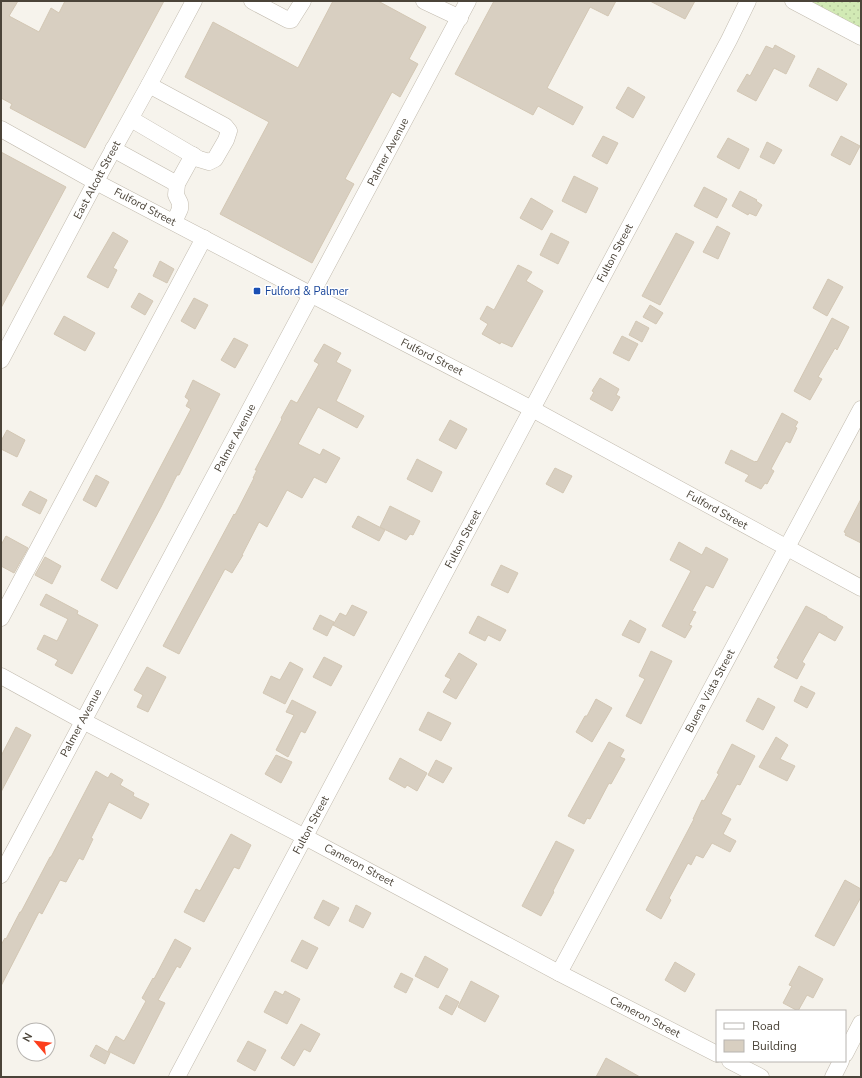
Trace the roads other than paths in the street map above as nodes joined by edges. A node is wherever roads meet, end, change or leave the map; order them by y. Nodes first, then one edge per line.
1 (194, 1) edge
2 (252, 1) edge
3 (303, 1) edge
4 (424, 1) edge
5 (468, 1) edge
6 (748, 1) edge
7 (793, 1) edge
8 (460, 18) junction
9 (861, 37) edge
10 (149, 85) junction
11 (131, 118) junction
12 (1, 129) edge
13 (114, 149) junction
14 (193, 155) junction
15 (96, 182) junction
16 (177, 184) junction
17 (174, 222) junction
18 (204, 238) junction
19 (312, 295) junction
20 (1, 360) edge
21 (532, 408) junction
22 (861, 409) edge
23 (786, 548) junction
24 (861, 588) edge
25 (1, 618) edge
26 (1, 676) edge
27 (83, 721) junction
28 (305, 837) junction
29 (1, 875) edge
30 (559, 973) junction
31 (861, 1023) edge
32 (846, 1052) edge
33 (716, 1053) edge
34 (732, 1062) edge
35 (840, 1062) edge
36 (177, 1077) edge
37 (761, 1077) edge
38 (833, 1077) edge

1 - 10 street, East Alcott Street
2 - 3 street
4 - 8 street
5 - 8 street, Palmer Avenue
6 - 21 street, Fulton Street
7 - 9 street
8 - 19 street, Palmer Avenue
10 - 11 street, East Alcott Street
10 - 14 street
11 - 13 street, East Alcott Street
11 - 14 street
12 - 15 street, Fulford Street
13 - 15 street, East Alcott Street
13 - 16 street
14 - 16 street
15 - 17 street, Fulford Street
15 - 20 street, East Alcott Street
16 - 17 street
17 - 18 street, Fulford Street
18 - 19 street, Fulford Street
18 - 25 street
19 - 21 street, Fulford Street
19 - 27 street, Palmer Avenue
21 - 23 street, Fulford Street
21 - 28 street, Fulton Street
22 - 23 street, Buena Vista Street
23 - 24 street, Fulford Street
23 - 30 street, Buena Vista Street
26 - 27 street, Cameron Street
27 - 28 street, Cameron Street
27 - 29 street, Palmer Avenue
28 - 30 street, Cameron Street
28 - 36 street, Fulton Street
30 - 33 street, Cameron Street
31 - 32 street
34 - 37 street
35 - 38 street

